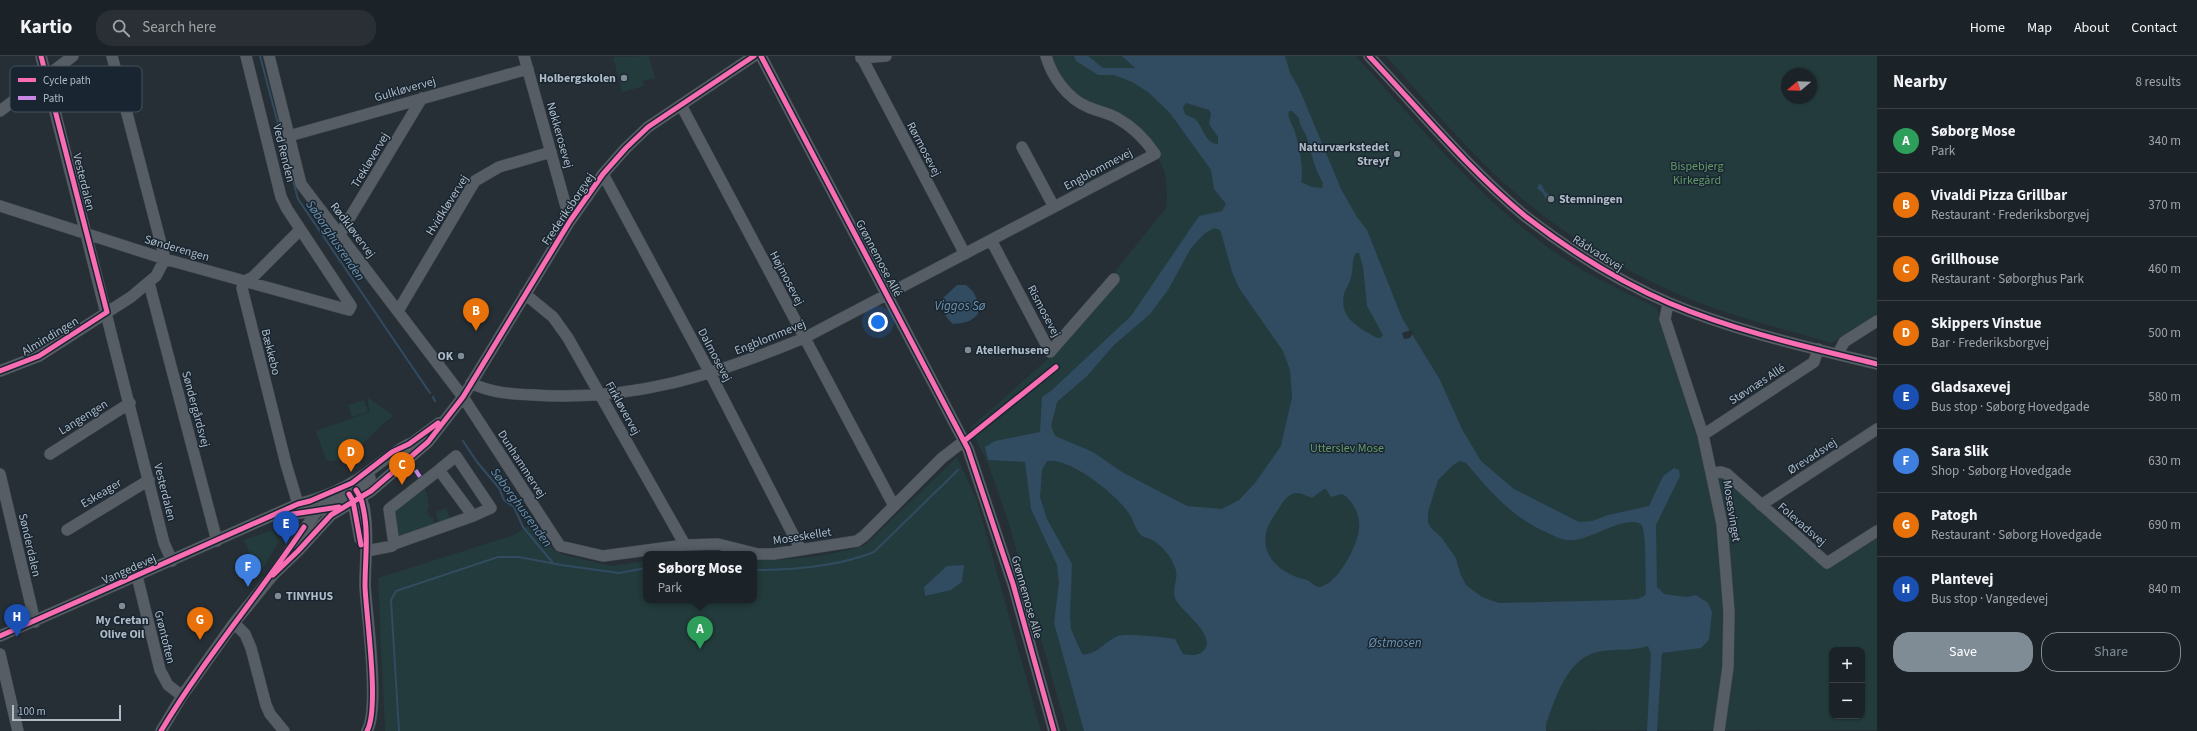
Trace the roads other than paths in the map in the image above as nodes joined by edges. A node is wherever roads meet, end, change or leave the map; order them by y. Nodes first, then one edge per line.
1 (41, 56) edge
2 (73, 56) edge
3 (112, 56) edge
4 (246, 56) edge
5 (269, 56) edge
6 (524, 56) edge
7 (754, 56) edge
8 (761, 56) edge
9 (886, 56) edge
10 (1046, 56) edge
11 (1369, 56) edge
12 (861, 57) edge
13 (44, 66) edge
14 (60, 66) edge
15 (115, 66) edge
16 (528, 69) junction
17 (422, 98) junction
18 (10, 103) edge
19 (681, 105) junction
20 (0, 111) edge
21 (55, 112) edge
22 (127, 112) edge
23 (290, 136) junction
24 (1022, 147) dead end
25 (551, 152) junction
26 (603, 174) junction
27 (0, 206) edge
28 (1054, 207) junction
29 (570, 221) junction
30 (300, 230) junction
31 (340, 234) junction
32 (87, 235) junction
33 (991, 240) junction
34 (965, 254) junction
35 (165, 259) junction
36 (1114, 279) dead end
37 (245, 281) junction
38 (149, 283) junction
39 (525, 294) junction
40 (887, 294) junction
41 (1668, 303) junction
42 (349, 310) joint
43 (398, 311) junction
44 (107, 312) junction
45 (1877, 321) edge
46 (804, 338) junction
47 (1818, 349) junction
48 (1838, 354) junction
49 (1877, 364) edge
50 (0, 372) edge
51 (710, 374) junction
52 (472, 383) junction
53 (602, 395) junction
54 (463, 397) junction
55 (130, 403) junction
56 (445, 418) junction
57 (1877, 429) edge
58 (1703, 435) junction
59 (964, 441) junction
60 (409, 444) junction
61 (50, 454) dead end
62 (439, 470) junction
63 (976, 470) joint
64 (1712, 472) junction
65 (0, 474) edge
66 (149, 480) junction
67 (324, 495) joint
68 (354, 495) junction
69 (310, 501) junction
70 (298, 504) junction
71 (339, 504) junction
72 (1760, 505) junction
73 (894, 506) junction
74 (317, 511) junction
75 (290, 514) junction
76 (473, 516) junction
77 (266, 519) junction
78 (67, 530) dead end
79 (1877, 531) edge
80 (217, 541) junction
81 (394, 544) junction
82 (685, 545) junction
83 (560, 546) joint
84 (801, 550) junction
85 (367, 551) junction
86 (750, 551) edge
87 (757, 553) edge
88 (172, 561) junction
89 (366, 567) junction
90 (273, 575) junction
91 (137, 576) junction
92 (35, 622) junction
93 (234, 623) junction
94 (0, 636) edge
95 (0, 654) edge
96 (182, 696) junction
97 (18, 731) edge
98 (161, 731) edge
99 (284, 731) edge
100 (367, 731) edge
101 (1054, 731) edge
102 (1720, 731) edge

1 - 13 street, Vesterdalen
2 - 14 street
3 - 15 street
4 - 30 street, Ved Renden
5 - 23 street, Rødkløvervej
6 - 16 street, Nøkkerosevej
7 - 19 street, Frederiksborgvej
8 - 40 street, Grønnemose Allé
9 - 12 street
10 - 28 street, Engblommevej
11 - 41 street, Rådvadsvej
12 - 34 street, Rørmosevej
16 - 17 street, Gulkløvervej
16 - 25 street, Nøkkerosevej
17 - 23 street, Gulkløvervej
17 - 31 street, Trekløvervej
18 - 20 street
19 - 26 street, Frederiksborgvej
19 - 46 street, Højmosevej
21 - 32 street, Vesterdalen
22 - 35 street
23 - 31 street, Rødkløvervej
24 - 28 street
25 - 29 street, Nøkkerosevej
25 - 43 street, Hvidkløvervej
26 - 29 street, Frederiksborgvej
26 - 51 street, Dalmosevej
27 - 32 street, Sønderengen
28 - 33 street, Engblommevej
29 - 39 street, Frederiksborgvej
30 - 37 street
30 - 42 street, Ved Renden
31 - 43 street, Rødkløvervej
32 - 35 street, Sønderengen
32 - 44 street, Vesterdalen
33 - 34 street, Engblommevej
33 - 36 street, Rismosevej
34 - 40 street, Engblommevej
35 - 37 street, Sønderengen
35 - 38 street, Almindingen
37 - 42 street, Sønderengen
37 - 70 street, Bækkebo
38 - 44 street, Almindingen
38 - 80 street, Søndergårdsvej
39 - 52 street, Frederiksborgvej
39 - 53 street, Firkløvervej
40 - 46 street, Engblommevej
40 - 59 street, Grønnemose Allé
41 - 47 street, Rådvadsvej
41 - 58 street, Mosesvinget
43 - 54 street, Rødkløvervej
44 - 50 street, Almindingen
44 - 55 street, Vesterdalen
45 - 48 street
46 - 51 street, Engblommevej
46 - 73 street, Højmosevej
47 - 48 street, Rådvadsvej
47 - 58 street, Støvnæs Allé
48 - 49 street, Rådvadsvej
51 - 53 street, Engblommevej
51 - 84 street, Dalmosevej
52 - 53 street, Engblommevej
52 - 54 street, Frederiksborgvej
53 - 82 street, Firkløvervej
54 - 56 street, Frederiksborgvej
54 - 83 street, Dunhammervej
55 - 61 street, Langengen
55 - 66 street, Vesterdalen
56 - 60 street, Frederiksborgvej
56 - 68 street, Frederiksborgvej
57 - 72 street, Ørevadsvej
58 - 64 street, Mosesvinget
59 - 63 street, Grønnemose Allé
59 - 73 street, Moseskellet
60 - 67 street, Frederiksborgvej
60 - 68 street, Frederiksborgvej
62 - 76 street
62 - 76 street
62 - 81 street
63 - 101 street, Grønnemose Alle
64 - 72 street, Folevadsvej
64 - 102 street, Mosesvinget
65 - 92 street, Sønderdalen
66 - 78 street, Eskeager
66 - 88 street, Vesterdalen
67 - 69 street, Vangedevej
68 - 71 street, Frederiksborgvej
68 - 85 street
68 - 89 street
69 - 70 street, Vangedevej
69 - 71 street
70 - 75 street
70 - 77 street, Vangedevej
71 - 74 street, Frederiksborgvej
71 - 90 street, Frederiksborgvej
72 - 79 street, Folevadsvej
73 - 84 street, Moseskellet
74 - 75 street, Vangedevej
74 - 90 street
75 - 77 street, Vangedevej
76 - 81 street
77 - 80 street, Vangedevej
80 - 88 street, Vangedevej
81 - 85 street
82 - 83 street, Moseskellet
82 - 86 street, Moseskellet
84 - 87 street, Moseskellet
85 - 89 street
88 - 91 street, Vangedevej
89 - 100 street
90 - 93 street
91 - 92 street, Vangedevej
91 - 96 street, Grøntoften
92 - 94 street, Vangedevej
93 - 96 street
93 - 99 street
95 - 97 street
96 - 98 street

